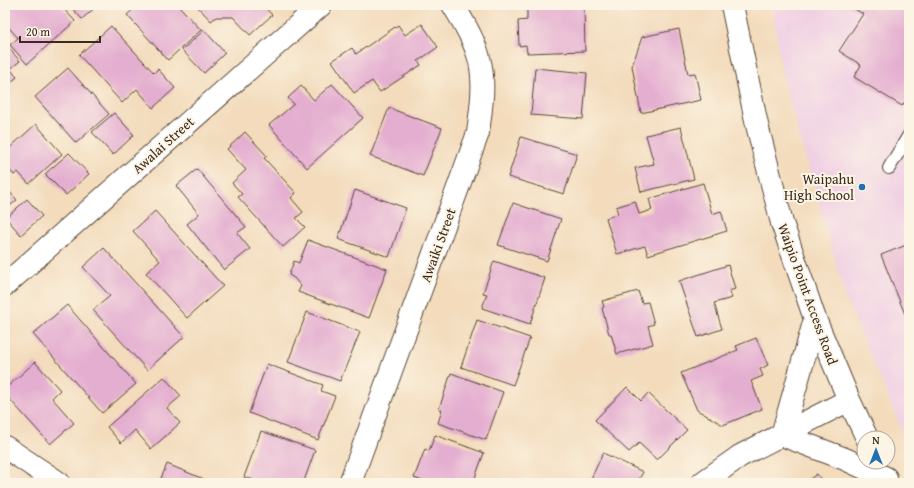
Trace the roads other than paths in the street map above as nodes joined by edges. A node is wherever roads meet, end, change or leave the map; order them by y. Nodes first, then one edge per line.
1 (321, 5) edge
2 (453, 5) edge
3 (732, 5) edge
4 (909, 135) edge
5 (889, 168) dead end
6 (5, 285) edge
7 (815, 319) junction
8 (849, 400) junction
9 (863, 430) edge
10 (782, 435) junction
11 (5, 447) edge
12 (884, 474) edge
13 (59, 483) edge
14 (350, 483) edge
15 (702, 483) edge

1 - 6 street, Awalai Street
2 - 14 street, Awaiki Street
3 - 7 street, Waipio Point Access Road
4 - 5 lane
7 - 8 street, Waipio Point Access Road
7 - 10 street
8 - 9 street, Waipio Point Access Road
8 - 10 street
10 - 12 street
10 - 15 street
11 - 13 street

